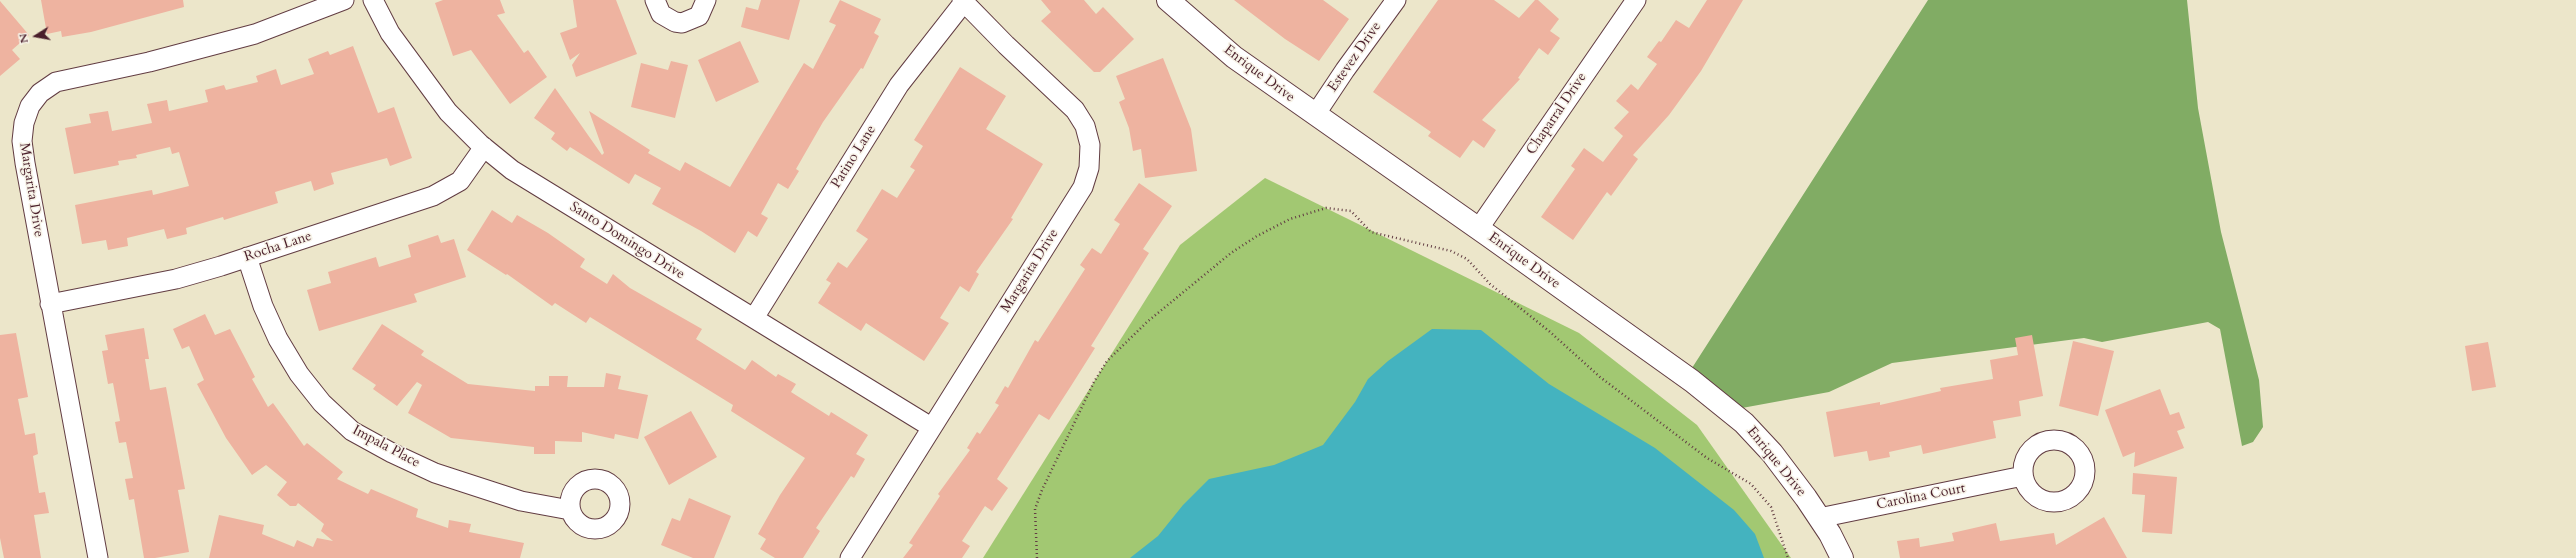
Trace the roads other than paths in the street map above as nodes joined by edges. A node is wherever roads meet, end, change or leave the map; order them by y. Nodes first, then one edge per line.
1 (344, 0) edge
2 (374, 0) edge
3 (655, 0) edge
4 (706, 0) edge
5 (1168, 0) edge
6 (1636, 0) edge
7 (963, 1) edge
8 (1390, 2) edge
9 (1315, 115) junction
10 (484, 147) junction
11 (1479, 228) junction
12 (247, 257) junction
13 (50, 304) junction
14 (754, 318) junction
15 (931, 427) junction
16 (2023, 476) dead end
17 (570, 510) dead end
18 (1819, 518) junction
19 (98, 558) edge
20 (850, 558) edge
21 (1842, 558) edge

1 - 13 street, Margarita Drive
2 - 10 street, Santo Domingo Drive
3 - 4 street
5 - 9 street, Enrique Drive
6 - 11 street, Chaparral Drive
7 - 14 street, Patino Lane
7 - 15 street, Margarita Drive
8 - 9 street, Estevez Drive
9 - 11 street, Enrique Drive
10 - 12 street, Rocha Lane
10 - 14 street, Santo Domingo Drive
11 - 18 street, Enrique Drive
12 - 13 street, Rocha Lane
12 - 17 street, Impala Place
13 - 19 street, Margarita Drive
14 - 15 street, Santo Domingo Drive
15 - 20 street, Margarita Drive
16 - 18 street, Carolina Court
18 - 21 street, Enrique Drive

